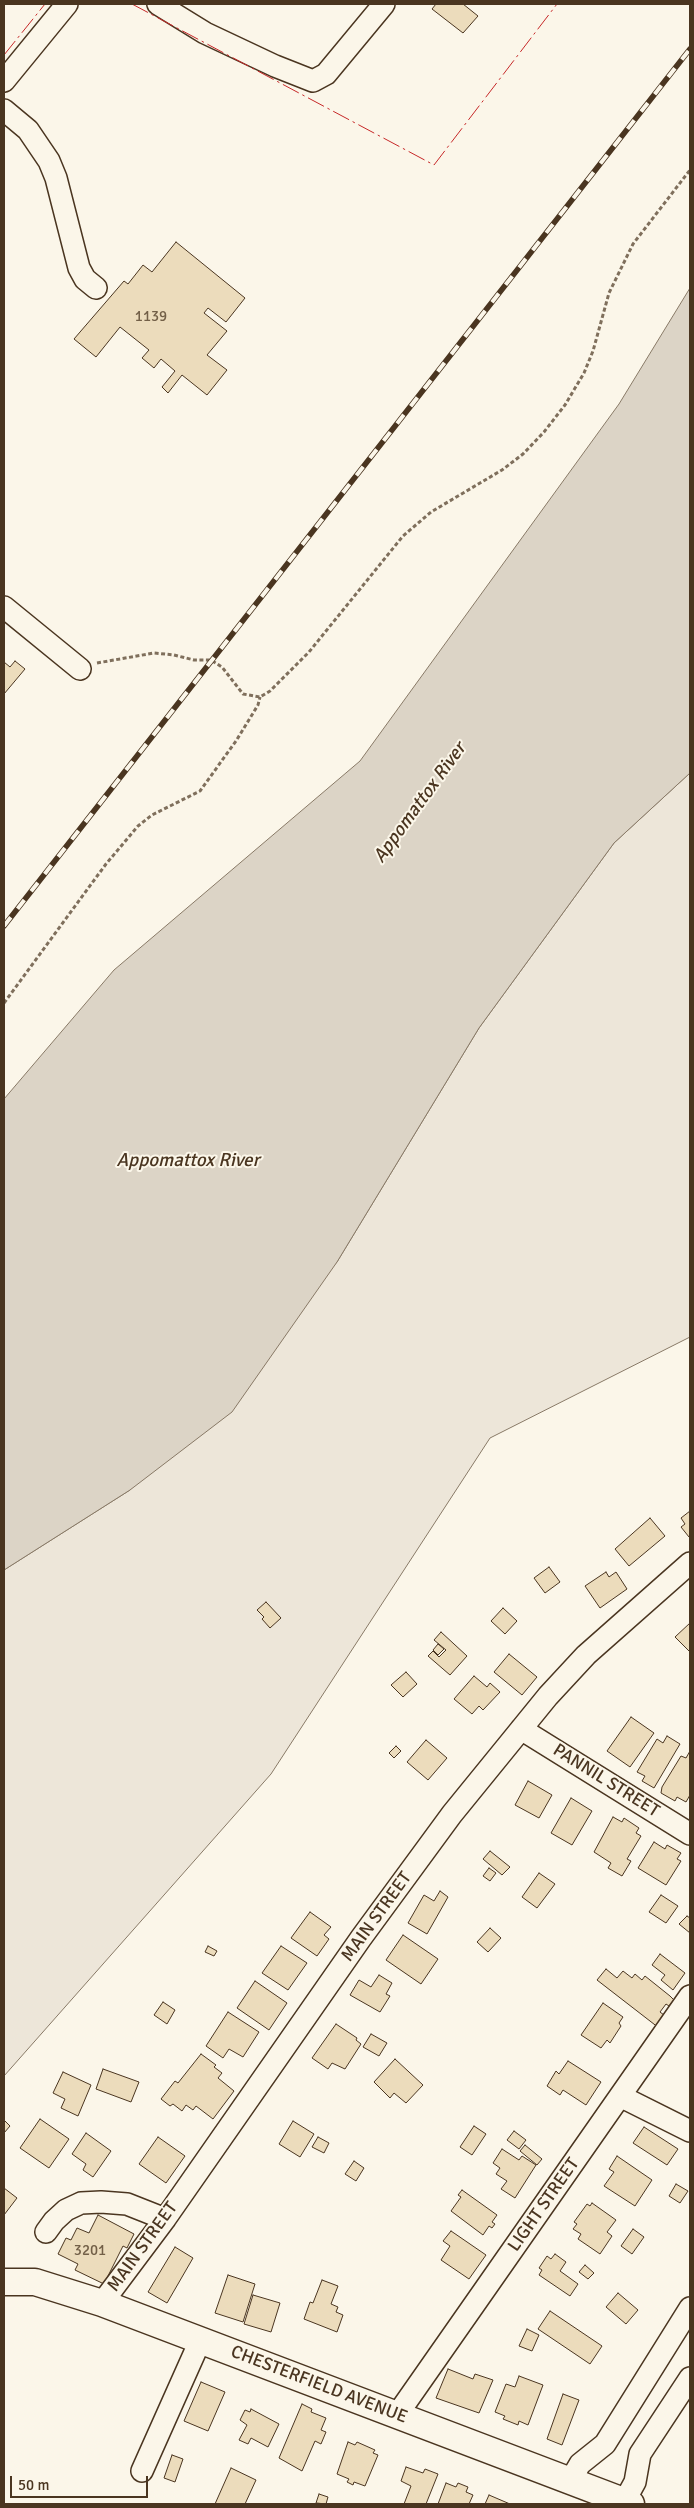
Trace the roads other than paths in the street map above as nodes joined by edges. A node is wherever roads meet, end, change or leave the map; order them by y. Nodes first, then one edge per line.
1 (67, 4) edge
2 (158, 4) edge
3 (384, 4) edge
4 (4, 82) edge
5 (4, 110) edge
6 (96, 288) dead end
7 (4, 607) edge
8 (80, 669) road end
9 (690, 1563) edge
10 (521, 1728) junction
11 (690, 1834) edge
12 (690, 1996) edge
13 (620, 2096) junction
14 (690, 2131) edge
15 (165, 2219) junction
16 (46, 2232) dead end
17 (4, 2282) edge
18 (102, 2303) junction
19 (690, 2308) edge
20 (200, 2341) junction
21 (690, 2378) edge
22 (397, 2415) junction
23 (142, 2471) dead end
24 (570, 2481) junction
25 (628, 2503) edge

1 - 4 street
2 - 3 street
5 - 6 street
7 - 8 street
9 - 10 street, MAIN STREET
10 - 11 street, PANNIL STREET
10 - 15 street, MAIN STREET
12 - 13 street, LIGHT STREET
13 - 14 street
13 - 22 street, LIGHT STREET
15 - 16 street
15 - 18 street, MAIN STREET
17 - 18 main road, CHESTERFIELD AVENUE
18 - 20 main road, CHESTERFIELD AVENUE
19 - 24 street
20 - 22 main road, CHESTERFIELD AVENUE
20 - 23 street
21 - 25 street
22 - 24 main road, CHESTERFIELD AVENUE
24 - 25 main road, CHESTERFIELD AVENUE

